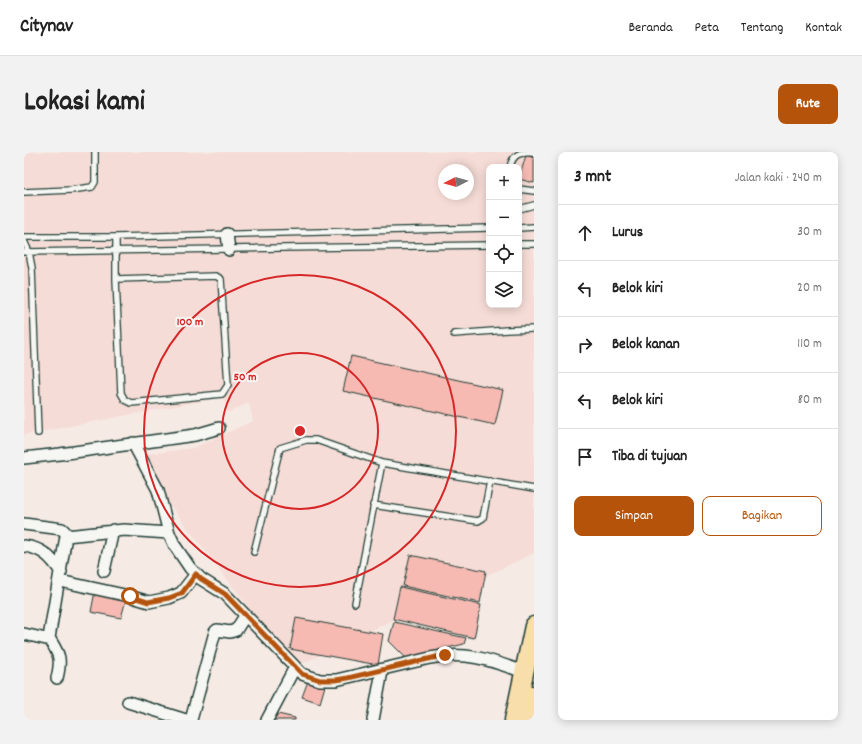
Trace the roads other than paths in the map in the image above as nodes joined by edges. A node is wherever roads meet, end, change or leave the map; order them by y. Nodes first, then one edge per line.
1 (95, 152) edge
2 (534, 153) edge
3 (511, 164) edge
4 (522, 190) edge
5 (24, 192) edge
6 (534, 192) edge
7 (534, 205) edge
8 (522, 207) edge
9 (486, 228) edge
10 (522, 228) edge
11 (534, 228) edge
12 (227, 234) junction
13 (24, 237) edge
14 (116, 237) junction
15 (24, 242) edge
16 (522, 244) edge
17 (534, 244) edge
18 (486, 245) edge
19 (229, 250) junction
20 (26, 252) edge
21 (117, 252) junction
22 (116, 279) junction
23 (534, 330) edge
24 (454, 334) dead end
25 (218, 428) dead end
26 (38, 433) dead end
27 (134, 443) junction
28 (24, 458) edge
29 (382, 463) junction
30 (490, 481) junction
31 (534, 489) edge
32 (373, 505) junction
33 (24, 524) edge
34 (113, 530) junction
35 (169, 533) junction
36 (68, 535) junction
37 (24, 546) edge
38 (254, 552) dead end
39 (104, 572) dead end
40 (196, 574) junction
41 (60, 577) junction
42 (355, 603) dead end
43 (245, 616) junction
44 (534, 626) edge
45 (24, 634) edge
46 (49, 638) junction
47 (295, 667) junction
48 (382, 671) junction
49 (524, 672) junction
50 (57, 678) dead end
51 (128, 702) dead end
52 (186, 720) edge
53 (191, 720) edge
54 (267, 720) edge
55 (373, 720) edge
56 (514, 720) edge

1 - 5 lane
2 - 3 lane
4 - 6 lane
7 - 8 lane
9 - 12 lane
10 - 11 lane
12 - 14 lane
12 - 19 street
13 - 14 lane
14 - 21 lane
15 - 20 lane
16 - 17 lane
18 - 19 lane
19 - 21 lane
20 - 21 lane
20 - 26 lane
21 - 22 lane
22 - 22 lane
23 - 24 lane
25 - 27 street
27 - 28 street
27 - 35 street
29 - 30 lane
29 - 32 lane
29 - 38 lane
30 - 31 lane
30 - 32 lane
32 - 42 lane
33 - 36 street
34 - 35 street
34 - 36 street
34 - 39 street
35 - 40 street
36 - 41 street
37 - 41 street
40 - 41 street
40 - 43 street
41 - 46 street
43 - 47 street
43 - 53 street
44 - 49 highway
45 - 46 street
46 - 50 street
47 - 48 street
47 - 54 street
48 - 49 street
48 - 55 street
49 - 56 highway
51 - 52 street

